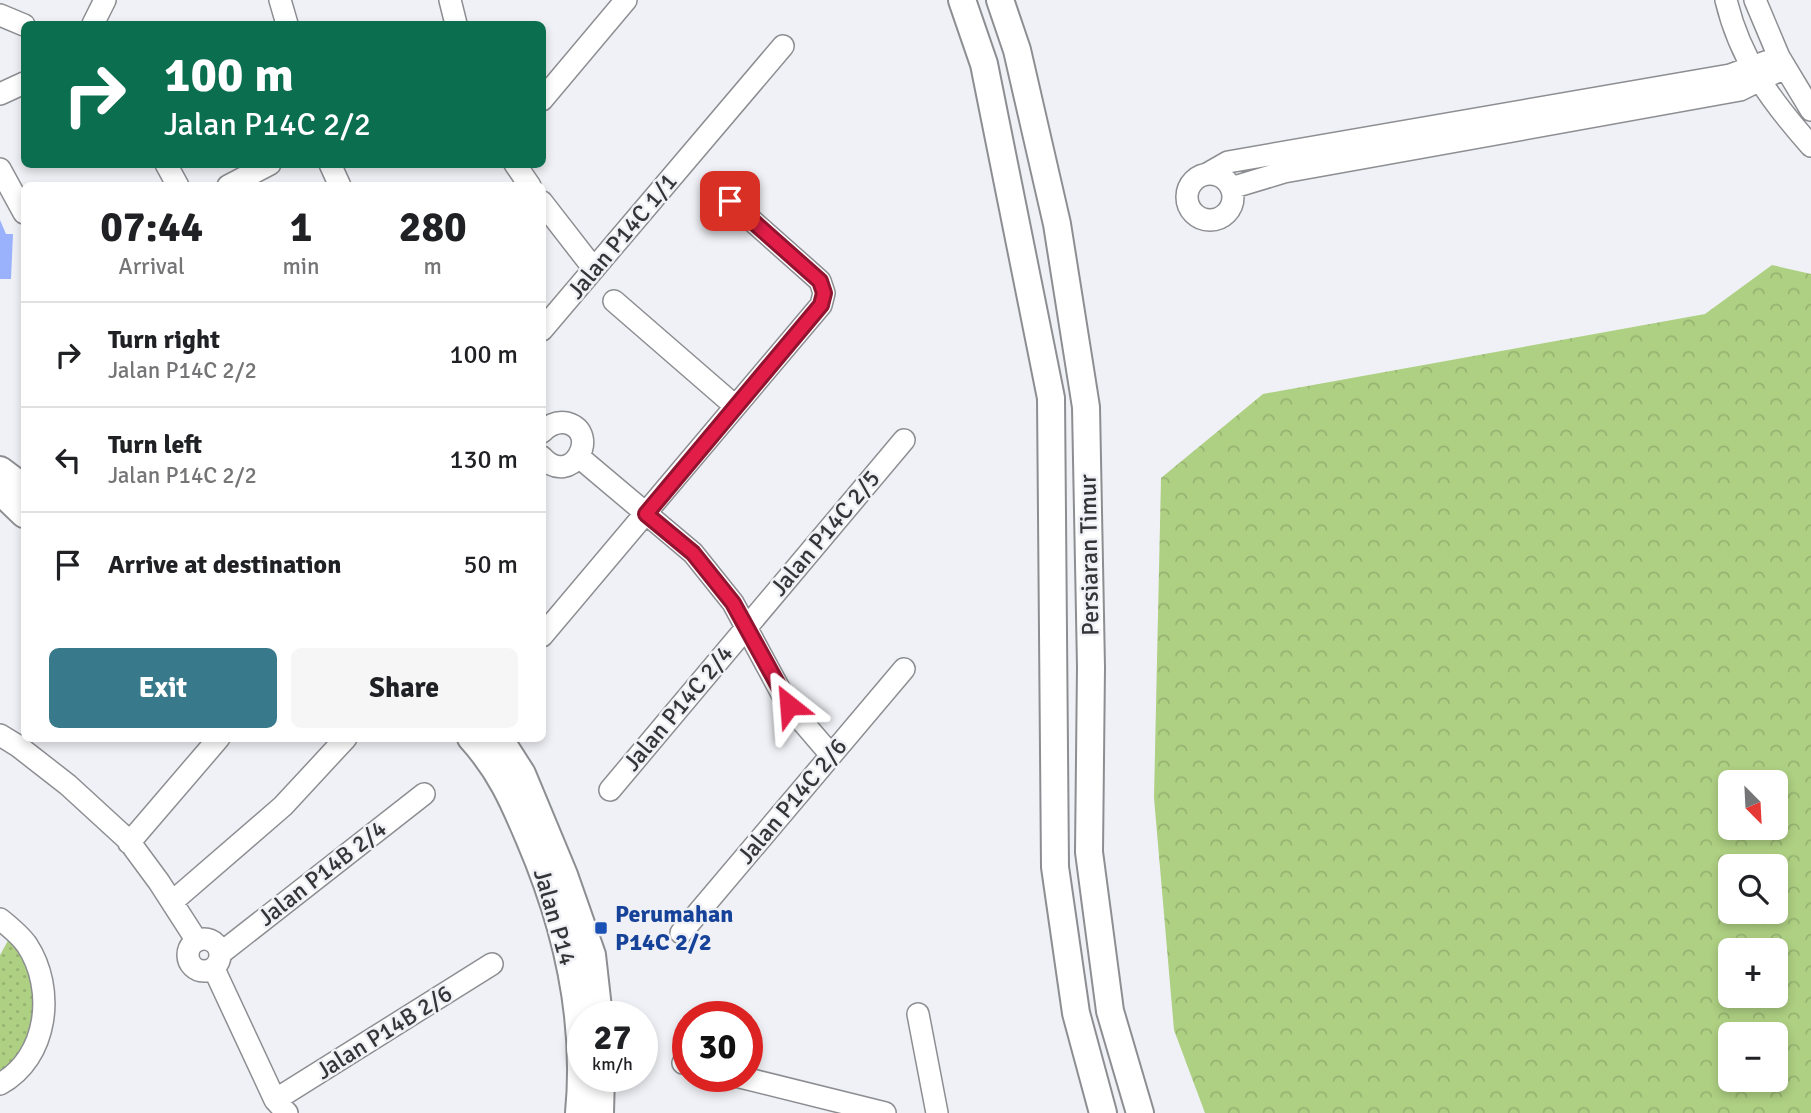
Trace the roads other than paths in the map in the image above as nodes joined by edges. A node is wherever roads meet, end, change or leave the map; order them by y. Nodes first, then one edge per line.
1 (105, 0) edge
2 (280, 0) edge
3 (450, 0) edge
4 (626, 0) edge
5 (962, 0) edge
6 (1000, 0) edge
7 (1726, 0) edge
8 (1755, 0) edge
9 (0, 15) edge
10 (94, 21) edge
11 (286, 21) edge
12 (455, 21) edge
13 (21, 24) edge
14 (783, 46) dead end
15 (1782, 63) junction
16 (1755, 75) junction
17 (21, 84) edge
18 (0, 94) edge
19 (546, 95) edge
20 (1811, 110) edge
21 (1811, 146) edge
22 (262, 168) edge
23 (1207, 174) junction
24 (236, 182) edge
25 (3, 183) edge
26 (1231, 188) junction
27 (730, 201) dead end
28 (546, 207) edge
29 (21, 209) edge
30 (594, 269) junction
31 (614, 301) dead end
32 (546, 325) edge
33 (735, 406) junction
34 (546, 429) edge
35 (904, 440) dead end
36 (579, 457) junction
37 (546, 463) edge
38 (0, 470) edge
39 (21, 486) edge
40 (0, 491) edge
41 (0, 498) edge
42 (21, 511) edge
43 (21, 512) edge
44 (646, 514) junction
45 (746, 625) junction
46 (546, 631) edge
47 (904, 669) dead end
48 (14, 738) edge
49 (216, 742) edge
50 (342, 742) edge
51 (474, 742) edge
52 (502, 742) edge
53 (831, 755) junction
54 (610, 790) dead end
55 (424, 793) dead end
56 (129, 843) junction
57 (172, 902) junction
58 (0, 919) edge
59 (681, 933) dead end
60 (217, 961) junction
61 (492, 964) dead end
62 (596, 1001) edge
63 (918, 1014) dead end
64 (763, 1083) edge
65 (0, 1084) edge
66 (601, 1092) edge
67 (281, 1106) edge
68 (579, 1113) edge
69 (600, 1113) edge
70 (885, 1113) edge
71 (937, 1113) edge
72 (1103, 1113) edge
73 (1140, 1113) edge

1 - 10 street
2 - 11 street
3 - 12 street
4 - 19 street
5 - 72 main road, Persiaran Timur
6 - 73 main road, Persiaran Timur
7 - 16 street
8 - 15 street
9 - 13 street
14 - 30 street, Jalan P14C 1/1
15 - 16 street
15 - 20 street
16 - 21 street
16 - 23 street
16 - 26 street
17 - 18 street
22 - 24 street
23 - 26 street
23 - 26 street
25 - 29 street
27 - 33 street
28 - 30 street
30 - 32 street, Jalan P14C 1/1
31 - 33 street
33 - 44 street
34 - 36 street
35 - 45 street, Jalan P14C 2/5
36 - 37 street
36 - 44 street
38 - 39 main road
40 - 42 main road
41 - 43 street
44 - 45 street
44 - 46 street
45 - 53 street
45 - 54 street, Jalan P14C 2/4
47 - 53 street, Jalan P14C 2/6
48 - 56 street
49 - 56 street
50 - 57 street
51 - 68 main road, Jalan P14
52 - 62 main road, Jalan P14
53 - 59 street, Jalan P14C 2/6
55 - 60 street, Jalan P14B 2/4
56 - 57 street
57 - 60 street
58 - 65 street
60 - 67 street
61 - 67 street, Jalan P14B 2/6
63 - 71 street
64 - 70 street
66 - 69 main road

